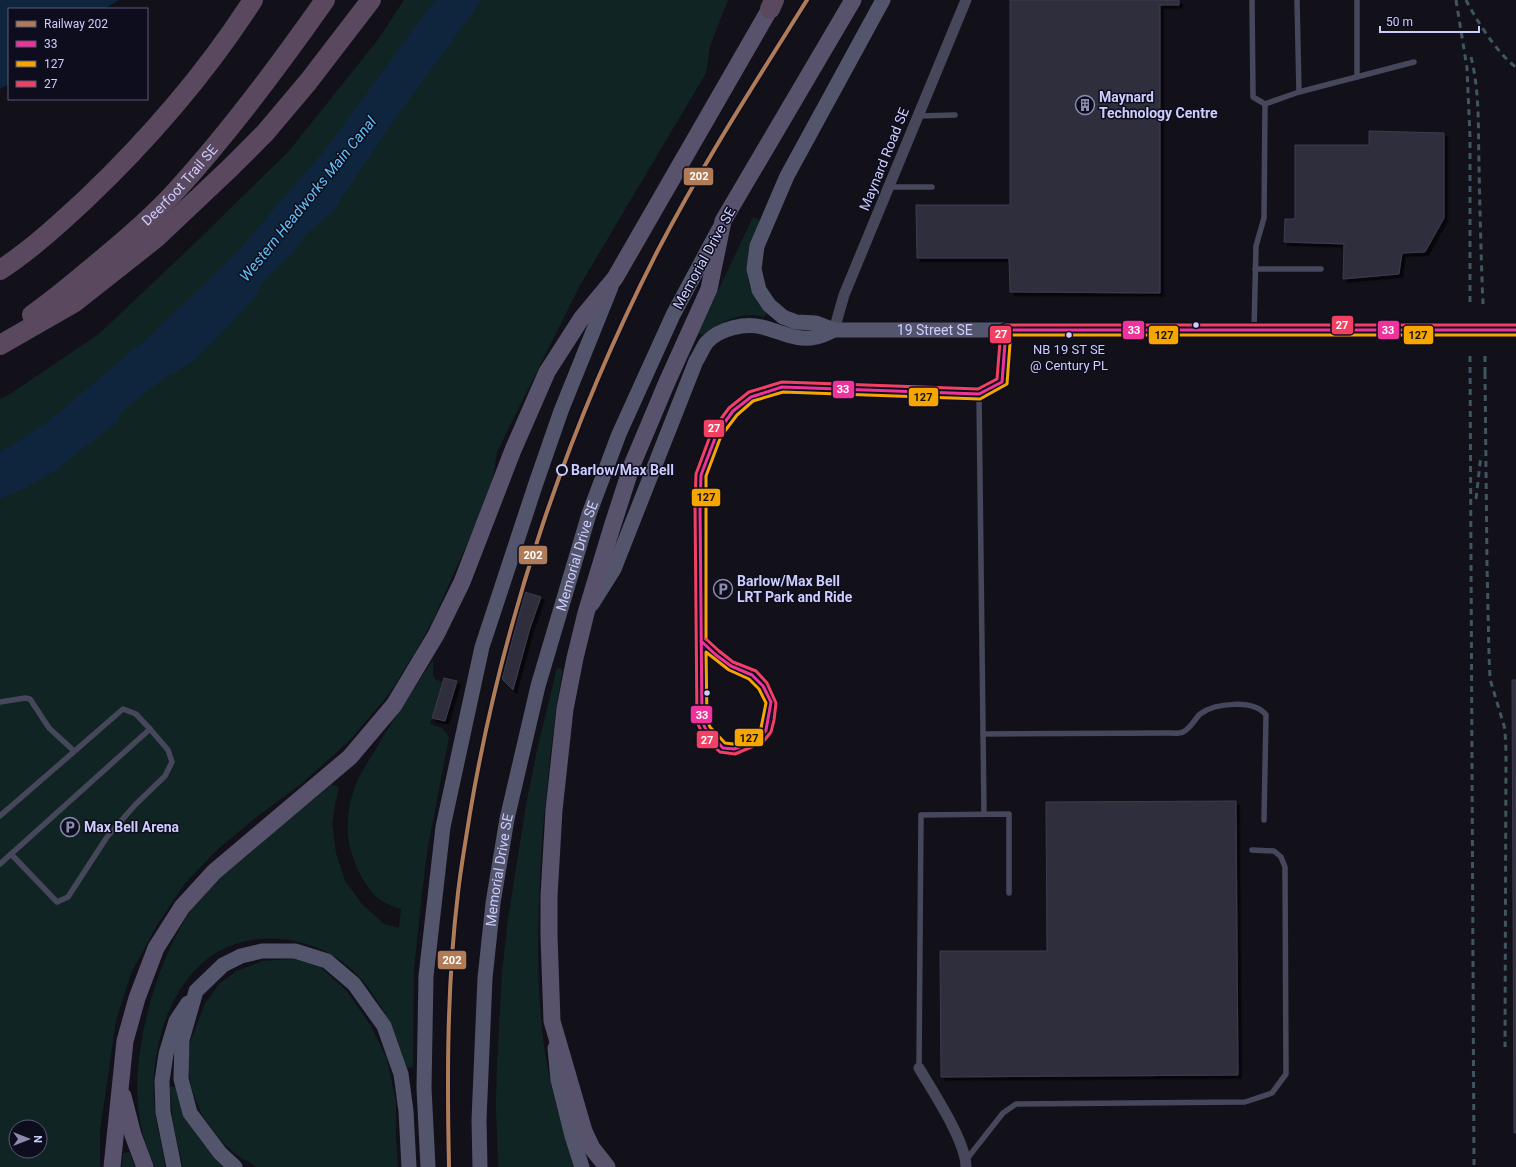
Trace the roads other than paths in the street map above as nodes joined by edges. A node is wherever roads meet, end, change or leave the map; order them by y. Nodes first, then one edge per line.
1 (254, 0) edge
2 (325, 0) edge
3 (363, 0) edge
4 (371, 0) edge
5 (853, 0) edge
6 (883, 0) edge
7 (966, 0) edge
8 (1252, 0) edge
9 (1297, 0) edge
10 (1357, 0) edge
11 (773, 3) edge
12 (1414, 62) dead end
13 (315, 73) junction
14 (1357, 77) junction
15 (1298, 92) junction
16 (1264, 104) junction
17 (918, 116) junction
18 (955, 116) dead end
19 (888, 187) junction
20 (932, 187) dead end
21 (723, 221) junction
22 (1255, 269) junction
23 (1321, 269) dead end
24 (0, 270) edge
25 (615, 278) junction
26 (834, 330) junction
27 (1006, 330) junction
28 (1254, 330) junction
29 (1516, 330) edge
30 (0, 336) edge
31 (0, 345) edge
32 (979, 394) junction
33 (586, 613) junction
34 (701, 641) junction
35 (0, 702) edge
36 (150, 729) junction
37 (983, 734) junction
38 (74, 751) junction
39 (984, 814) junction
40 (0, 816) edge
41 (1264, 820) dead end
42 (1252, 850) dead end
43 (11, 854) junction
44 (0, 864) edge
45 (1009, 893) dead end
46 (196, 991) junction
47 (552, 1021) junction
48 (919, 1068) joint
49 (120, 1084) junction
50 (966, 1164) edge
51 (112, 1167) edge
52 (145, 1167) edge
53 (174, 1167) edge
54 (235, 1167) edge
55 (409, 1167) edge
56 (428, 1167) edge
57 (480, 1167) edge
58 (582, 1167) edge
59 (607, 1167) edge

1 - 24 highway
2 - 30 highway, Deerfoot Trail SE
3 - 13 highway
4 - 13 highway
5 - 21 main road, Memorial Drive SE
6 - 26 main road
7 - 17 street, Maynard Road SE
8 - 16 lane
9 - 15 lane
10 - 14 lane
11 - 25 main road
12 - 14 lane
13 - 31 highway
14 - 15 lane
15 - 16 lane
16 - 22 lane
17 - 18 lane
17 - 19 street, Maynard Road SE
19 - 20 lane
19 - 26 street, Maynard Road SE
21 - 33 main road
21 - 57 main road, Memorial Drive SE
22 - 23 lane
22 - 28 lane
25 - 49 main road
25 - 56 main road
26 - 27 main road, 19 Street SE
26 - 33 main road
27 - 28 main road, 19 Street SE
27 - 32 street
28 - 29 main road, 19 Street SE
32 - 34 street
32 - 37 lane
33 - 47 main road
34 - 34 street
35 - 38 lane
36 - 38 lane
36 - 43 lane
36 - 43 lane
37 - 39 lane
37 - 41 lane
38 - 40 lane
39 - 45 lane
39 - 48 lane
42 - 50 lane
43 - 44 lane
46 - 53 main road
46 - 54 main road
46 - 55 main road
47 - 58 main road
47 - 59 main road
48 - 50 street
49 - 51 main road
49 - 52 main road

